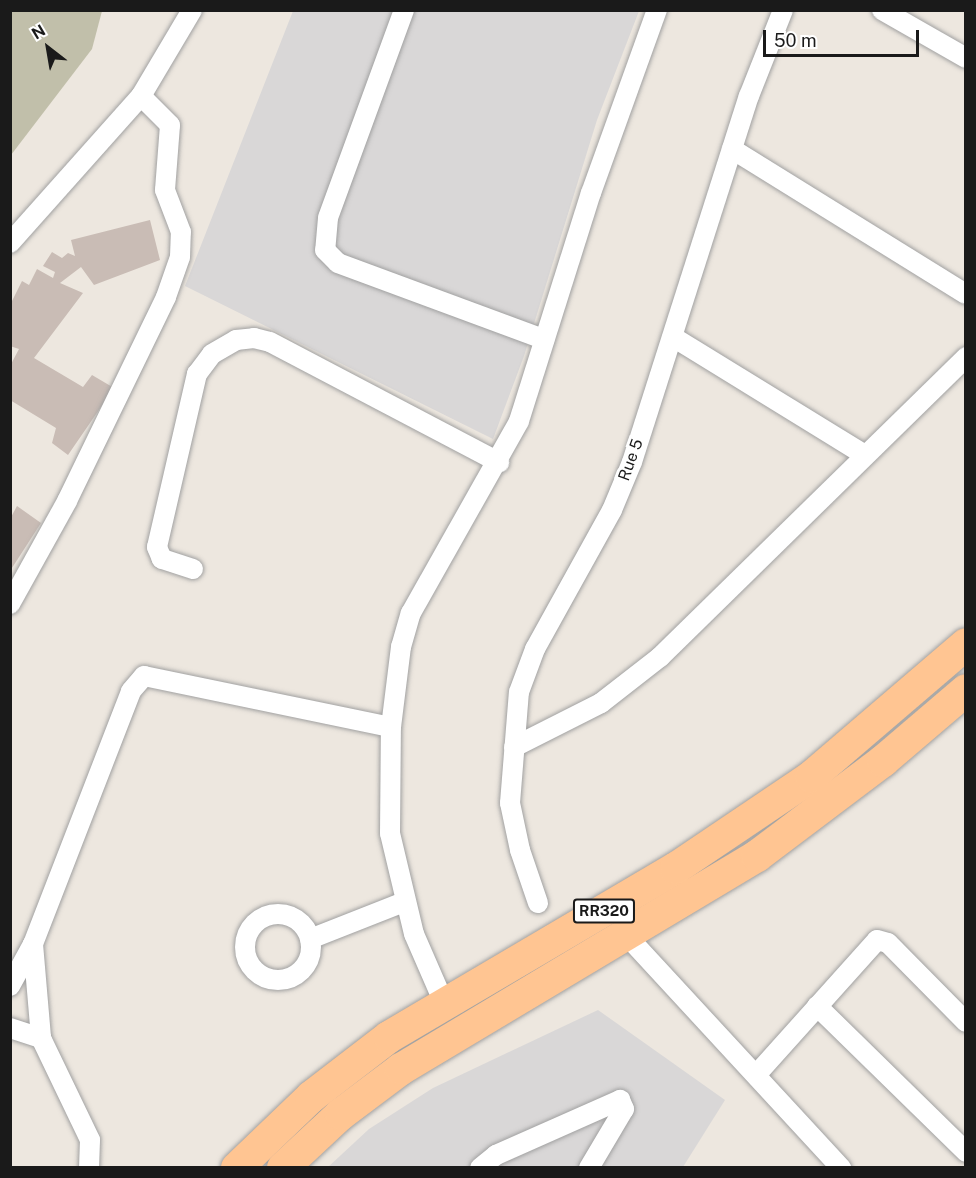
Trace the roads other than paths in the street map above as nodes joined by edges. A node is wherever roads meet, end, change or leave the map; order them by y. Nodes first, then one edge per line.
1 (192, 10) edge
2 (404, 10) edge
3 (657, 10) edge
4 (783, 10) edge
5 (882, 10) edge
6 (966, 58) edge
7 (141, 96) junction
8 (732, 149) junction
9 (10, 243) edge
10 (966, 294) edge
11 (673, 337) junction
12 (544, 339) junction
13 (966, 357) edge
14 (865, 456) junction
15 (499, 462) junction
16 (193, 569) dead end
17 (10, 604) edge
18 (966, 644) edge
19 (966, 690) edge
20 (391, 727) junction
21 (514, 747) junction
22 (404, 903) junction
23 (538, 903) dead end
24 (627, 936) junction
25 (310, 939) dead end
26 (33, 944) junction
27 (10, 986) edge
28 (444, 1003) junction
29 (817, 1006) junction
30 (966, 1022) edge
31 (10, 1028) edge
32 (41, 1038) junction
33 (756, 1075) junction
34 (966, 1152) edge
35 (89, 1167) edge
36 (237, 1167) edge
37 (283, 1167) edge
38 (480, 1167) edge
39 (589, 1167) edge
40 (841, 1167) edge

1 - 7 street
2 - 12 street
3 - 12 street
4 - 8 street, Rue 5
5 - 6 street
7 - 9 street
7 - 17 street
8 - 10 street
8 - 11 street, Rue 5
11 - 14 street
11 - 21 street, Rue 5
12 - 15 street
13 - 14 street
14 - 21 street
15 - 16 street
15 - 20 street
18 - 28 main road, RR320
19 - 24 main road, RR320
20 - 22 street
20 - 26 street
21 - 23 street, Rue 5
22 - 25 street
22 - 28 street
24 - 33 street
24 - 37 main road, RR320
26 - 27 street
26 - 32 street
28 - 36 main road, RR320
29 - 30 street
29 - 33 street
29 - 34 street
31 - 32 street
32 - 35 street
33 - 40 street
38 - 39 street

